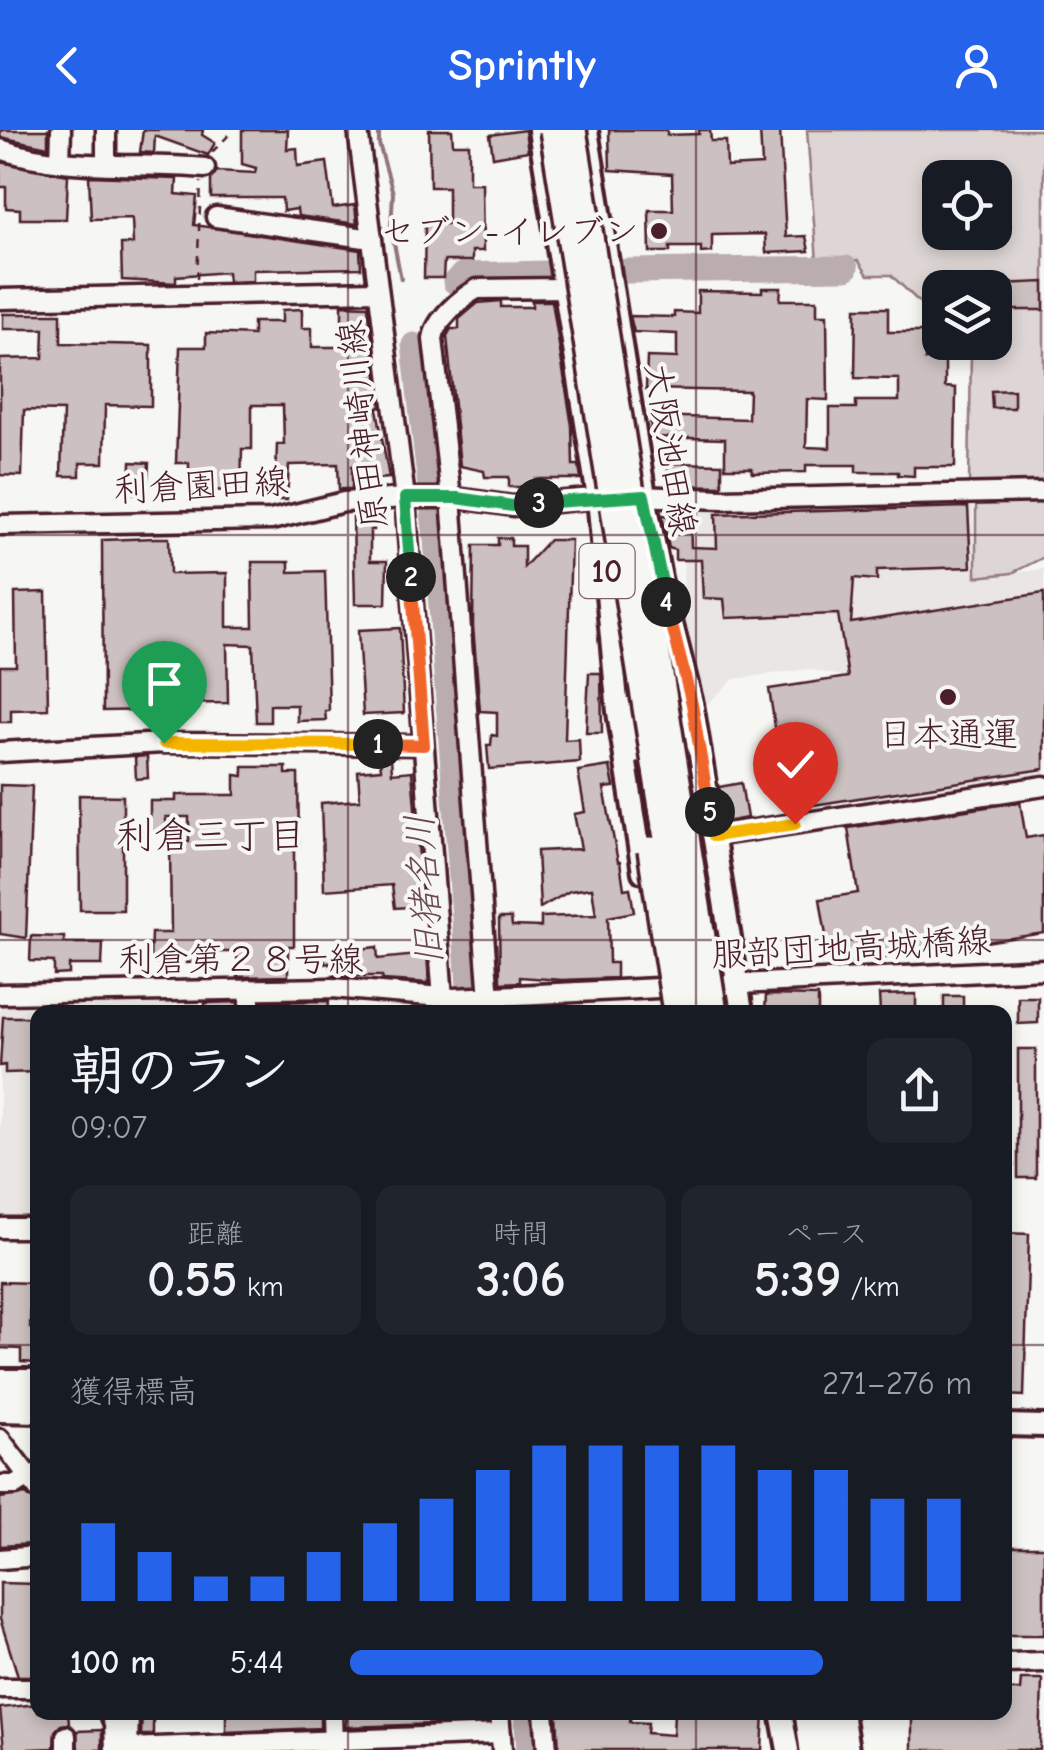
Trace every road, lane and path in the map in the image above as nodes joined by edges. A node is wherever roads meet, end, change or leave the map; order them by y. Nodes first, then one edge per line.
1 (60, 130) edge
2 (106, 130) edge
3 (358, 130) edge
4 (539, 130) edge
5 (552, 130) edge
6 (573, 130) edge
7 (587, 130) edge
8 (0, 149) edge
9 (60, 162) junction
10 (106, 163) junction
11 (204, 168) dead end
12 (216, 217) dead end
13 (372, 239) junction
14 (564, 288) junction
15 (378, 291) junction
16 (0, 299) edge
17 (603, 487) junction
18 (1044, 492) edge
19 (644, 496) junction
20 (412, 498) junction
21 (447, 498) junction
22 (0, 525) edge
23 (638, 536) junction
24 (424, 745) junction
25 (0, 752) edge
26 (1044, 786) edge
27 (714, 836) junction
28 (1044, 969) edge
29 (738, 986) junction
30 (250, 989) junction
31 (660, 990) junction
32 (0, 994) edge
33 (487, 1001) edge
34 (447, 1003) edge
35 (250, 1005) edge
36 (663, 1005) edge
37 (675, 1005) edge
38 (694, 1005) edge
39 (713, 1005) edge
40 (729, 1005) edge
41 (741, 1005) edge
42 (0, 1228) edge
43 (30, 1228) edge
44 (0, 1380) edge
45 (30, 1380) edge
46 (0, 1395) edge
47 (30, 1396) edge
48 (0, 1411) edge
49 (30, 1412) edge
50 (1012, 1426) edge
51 (1044, 1426) edge
52 (0, 1439) edge
53 (30, 1474) edge
54 (30, 1481) edge
55 (0, 1486) edge
56 (30, 1557) edge
57 (0, 1559) edge
58 (1044, 1662) edge
59 (1012, 1663) edge
60 (0, 1688) edge
61 (30, 1688) edge
62 (112, 1720) edge
63 (128, 1720) edge
64 (332, 1720) edge
65 (544, 1720) edge
66 (782, 1720) edge
67 (809, 1720) edge
68 (827, 1720) edge
69 (843, 1720) edge
70 (502, 1742) edge
71 (333, 1745) edge
72 (123, 1749) edge
73 (546, 1750) edge
74 (788, 1750) edge
75 (814, 1750) edge
76 (832, 1750) edge
77 (848, 1750) edge

1 - 9 street
2 - 10 street
3 - 13 street, 原田神崎川線
4 - 14 main road, 10
5 - 17 highway, bridge
6 - 23 highway, bridge
7 - 19 main road, 大阪池田線 / 10
8 - 9 street
9 - 10 street
10 - 11 street
12 - 13 street
13 - 15 street, 原田神崎川線
14 - 17 main road, 10
14 - 21 street
15 - 16 street
15 - 20 street, 原田神崎川線
17 - 19 street, 利倉園田線
17 - 21 street, 利倉園田線
17 - 31 main road, 10
17 - 37 highway, bridge
17 - 38 highway, bridge
18 - 19 street, 利倉園田線
19 - 27 main road, 大阪池田線 / 10
20 - 21 street, 利倉園田線
20 - 22 street, 利倉園田線
20 - 24 street, 原田神崎川線
21 - 33 street
23 - 39 highway, bridge
23 - 40 highway, bridge
24 - 25 street
24 - 34 street, 原田神崎川線
26 - 27 street
27 - 29 main road, 大阪池田線 / 10
28 - 29 street, 服部団地高城橋線
29 - 31 street, 服部団地高城橋線
29 - 41 main road, 大阪池田線 / 10
30 - 32 street, 利倉第２８号線
30 - 34 street, 利倉第２８号線
30 - 35 street
31 - 33 street, 利倉第２８号線
31 - 36 main road, 10
33 - 34 street, 利倉第２８号線
42 - 43 street
44 - 45 main road
46 - 47 main road
48 - 49 main road
50 - 51 main road
52 - 53 street
54 - 55 street
56 - 57 street
58 - 59 street
60 - 61 street
62 - 72 street
63 - 72 street
64 - 71 street
65 - 73 street
66 - 74 main road
67 - 75 highway
68 - 76 highway
69 - 77 main road
70 - 71 street
71 - 72 street

